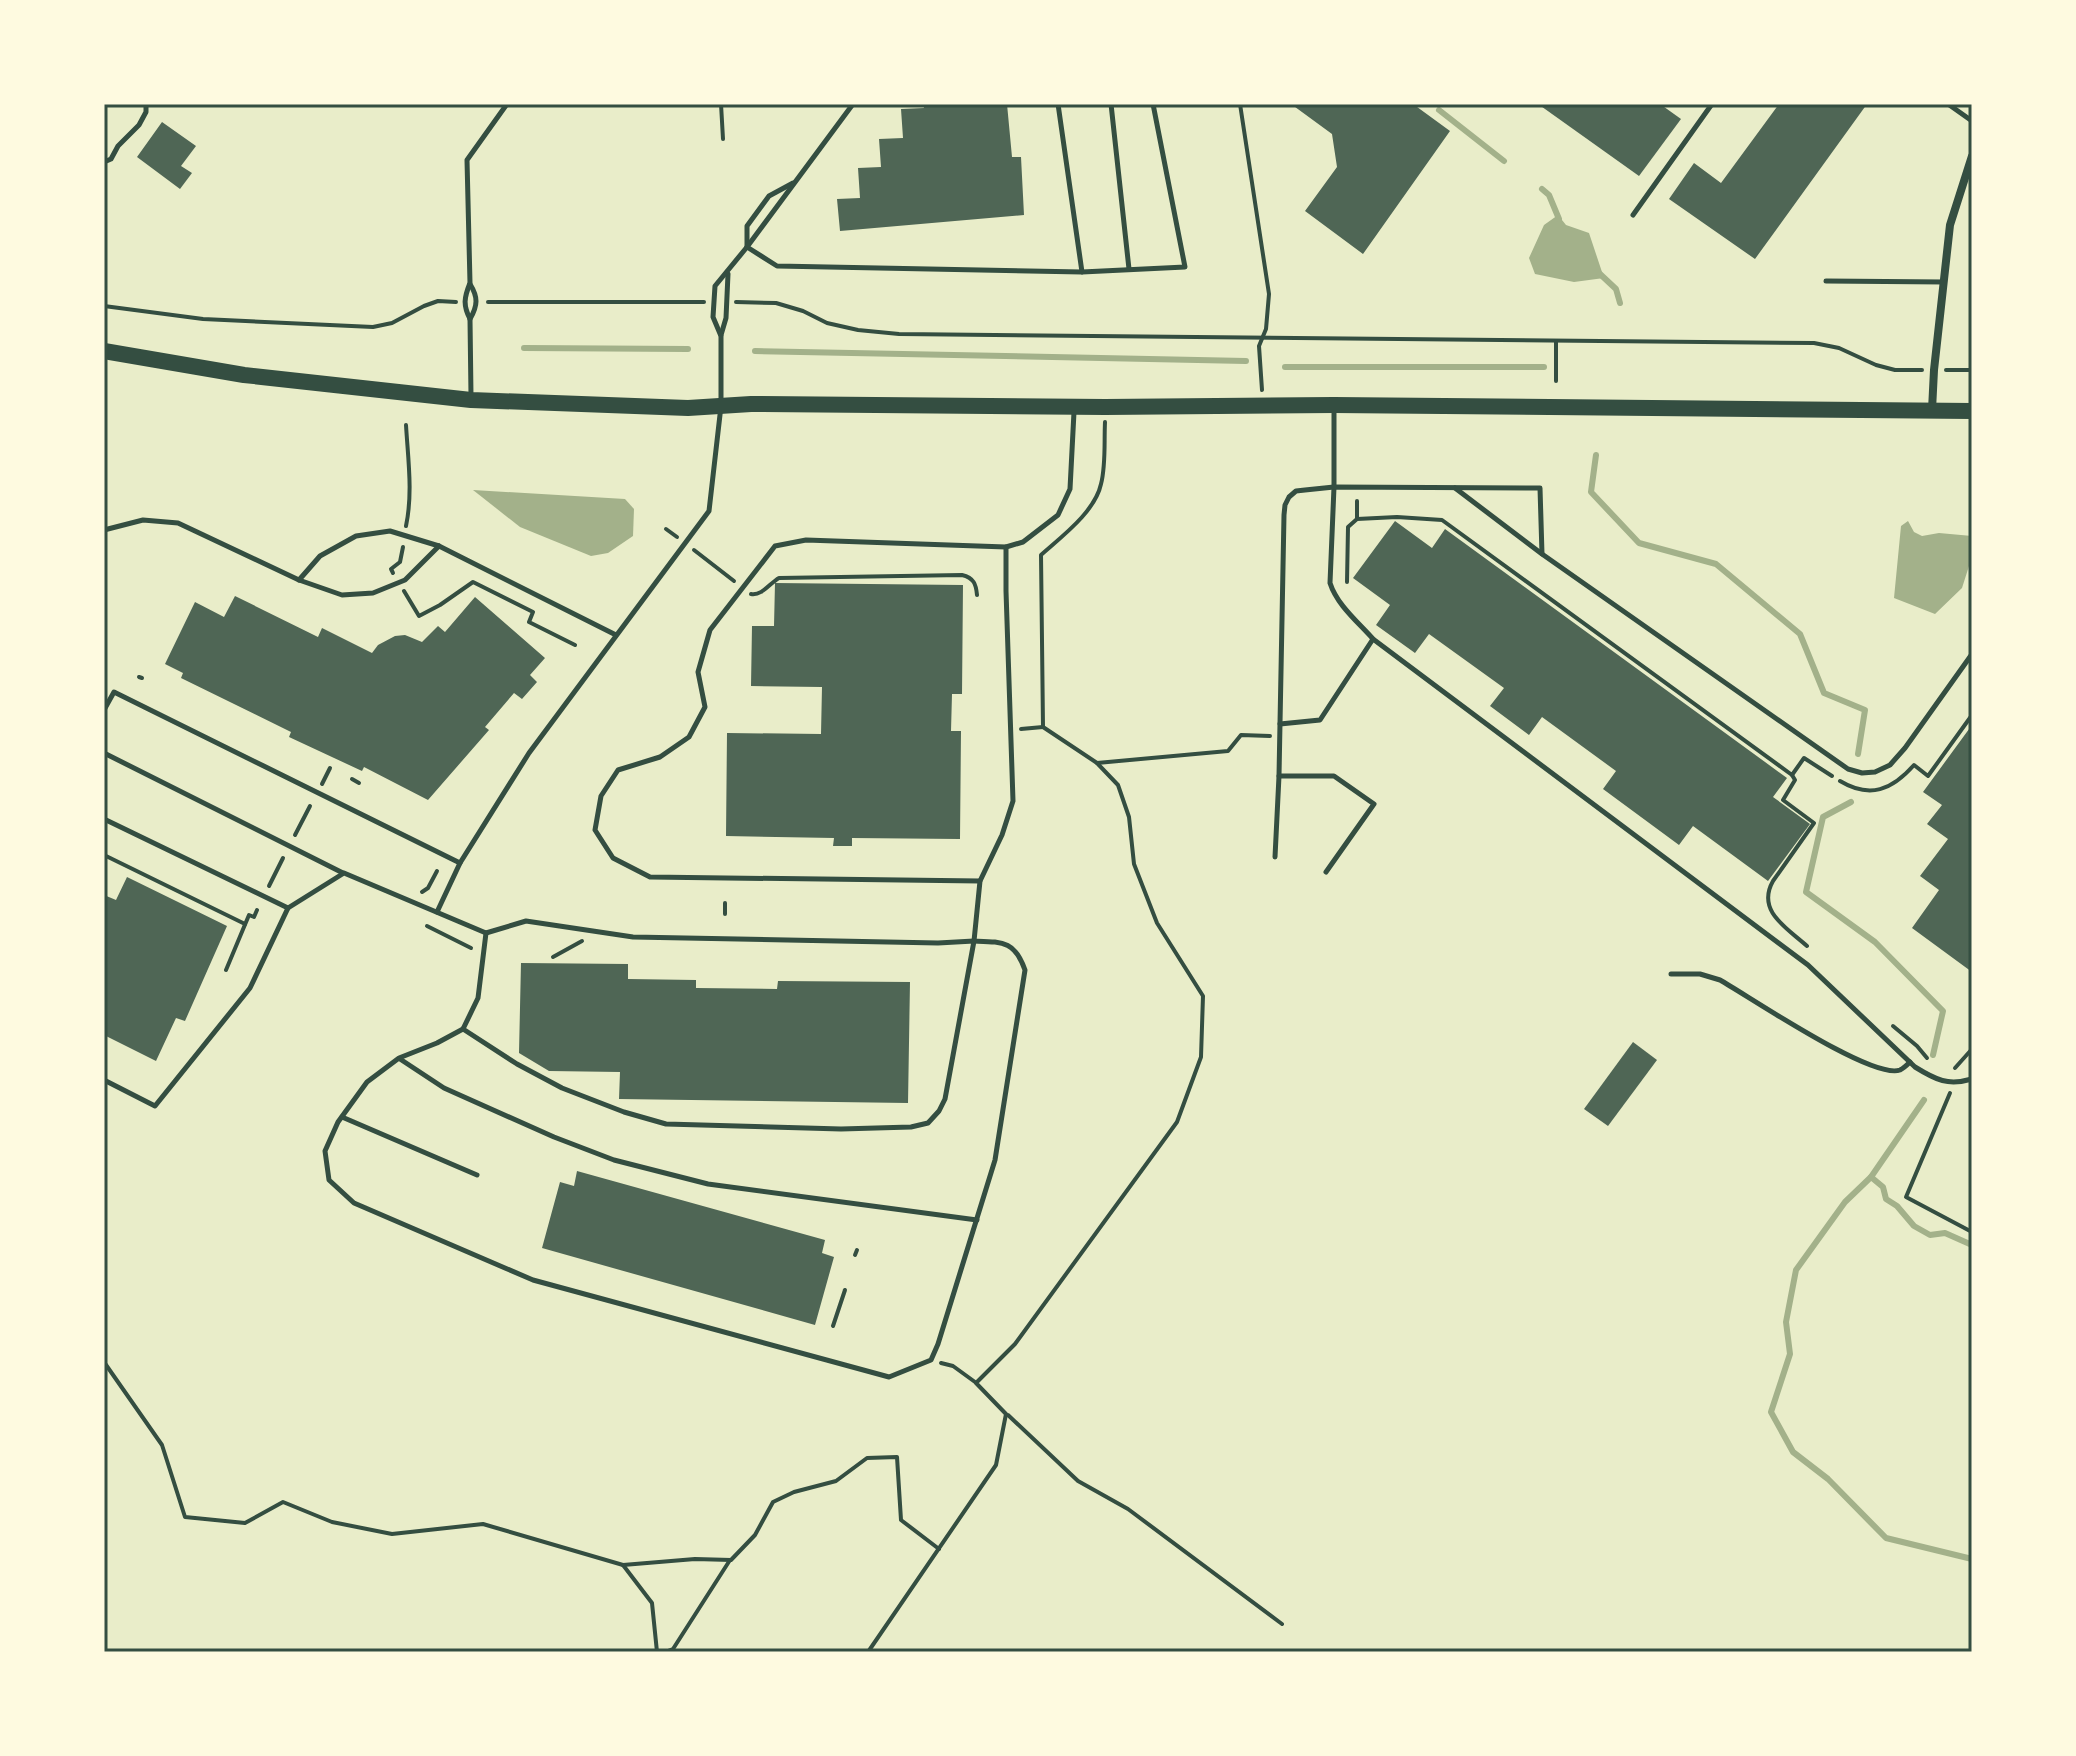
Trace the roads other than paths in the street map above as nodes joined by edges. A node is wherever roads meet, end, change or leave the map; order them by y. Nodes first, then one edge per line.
1 (146, 104) edge
2 (507, 104) edge
3 (853, 104) edge
4 (1058, 104) edge
5 (1111, 104) edge
6 (1153, 104) edge
7 (1711, 104) edge
8 (1948, 104) edge
9 (1972, 121) edge
10 (1972, 156) edge
11 (104, 162) edge
12 (794, 183) junction
13 (1633, 215) dead end
14 (747, 247) junction
15 (1129, 269) junction
16 (728, 272) junction
17 (1082, 272) junction
18 (1826, 281) dead end
19 (1944, 282) junction
20 (470, 283) junction
21 (470, 319) junction
22 (721, 336) junction
23 (104, 351) edge
24 (471, 400) junction
25 (1334, 405) junction
26 (721, 406) junction
27 (1074, 407) junction
28 (1932, 410) junction
29 (1972, 411) edge
30 (1334, 487) junction
31 (1454, 488) junction
32 (104, 530) edge
33 (439, 546) junction
34 (1006, 547) junction
35 (1542, 554) junction
36 (299, 580) junction
37 (616, 635) junction
38 (1373, 639) junction
39 (1972, 654) edge
40 (104, 710) edge
41 (1280, 724) junction
42 (104, 753) edge
43 (1279, 776) junction
44 (104, 819) edge
45 (1275, 857) dead end
46 (460, 863) junction
47 (1326, 872) dead end
48 (344, 873) junction
49 (980, 881) junction
50 (288, 908) junction
51 (437, 912) junction
52 (486, 933) junction
53 (974, 941) junction
54 (1671, 974) dead end
55 (463, 1029) junction
56 (399, 1058) junction
57 (1910, 1062) junction
58 (1972, 1079) edge
59 (104, 1080) edge
60 (342, 1117) junction
61 (477, 1175) dead end
62 (977, 1220) junction

1 - 11 lane
2 - 20 lane
3 - 12 lane
4 - 17 lane
5 - 15 lane
6 - 15 lane
7 - 13 lane
8 - 9 lane
10 - 19 street
12 - 14 lane
12 - 14 lane
14 - 16 lane
14 - 17 lane
15 - 17 lane
16 - 22 lane
16 - 22 lane
18 - 19 lane
19 - 28 street
20 - 21 lane
20 - 21 lane
21 - 24 lane
22 - 26 lane
23 - 24 main road
24 - 26 main road
25 - 27 main road
25 - 28 main road
25 - 30 lane
26 - 27 main road
26 - 37 lane
27 - 34 lane
28 - 29 main road
30 - 31 lane
30 - 38 lane
30 - 41 lane
31 - 35 lane
31 - 35 lane
32 - 36 lane
33 - 36 lane
33 - 36 lane
33 - 37 lane
34 - 49 lane
34 - 49 lane
35 - 39 lane
37 - 46 lane
38 - 41 lane
38 - 57 lane
40 - 46 lane
41 - 43 lane
42 - 48 lane
43 - 45 lane
43 - 47 lane
44 - 50 lane
46 - 51 lane
48 - 50 lane
48 - 51 lane
49 - 53 lane
50 - 59 lane
51 - 52 lane
52 - 53 lane
52 - 55 lane
53 - 55 lane
53 - 62 lane
54 - 57 lane
55 - 56 lane
56 - 60 lane
56 - 62 lane
57 - 58 lane
60 - 61 lane
60 - 62 lane

